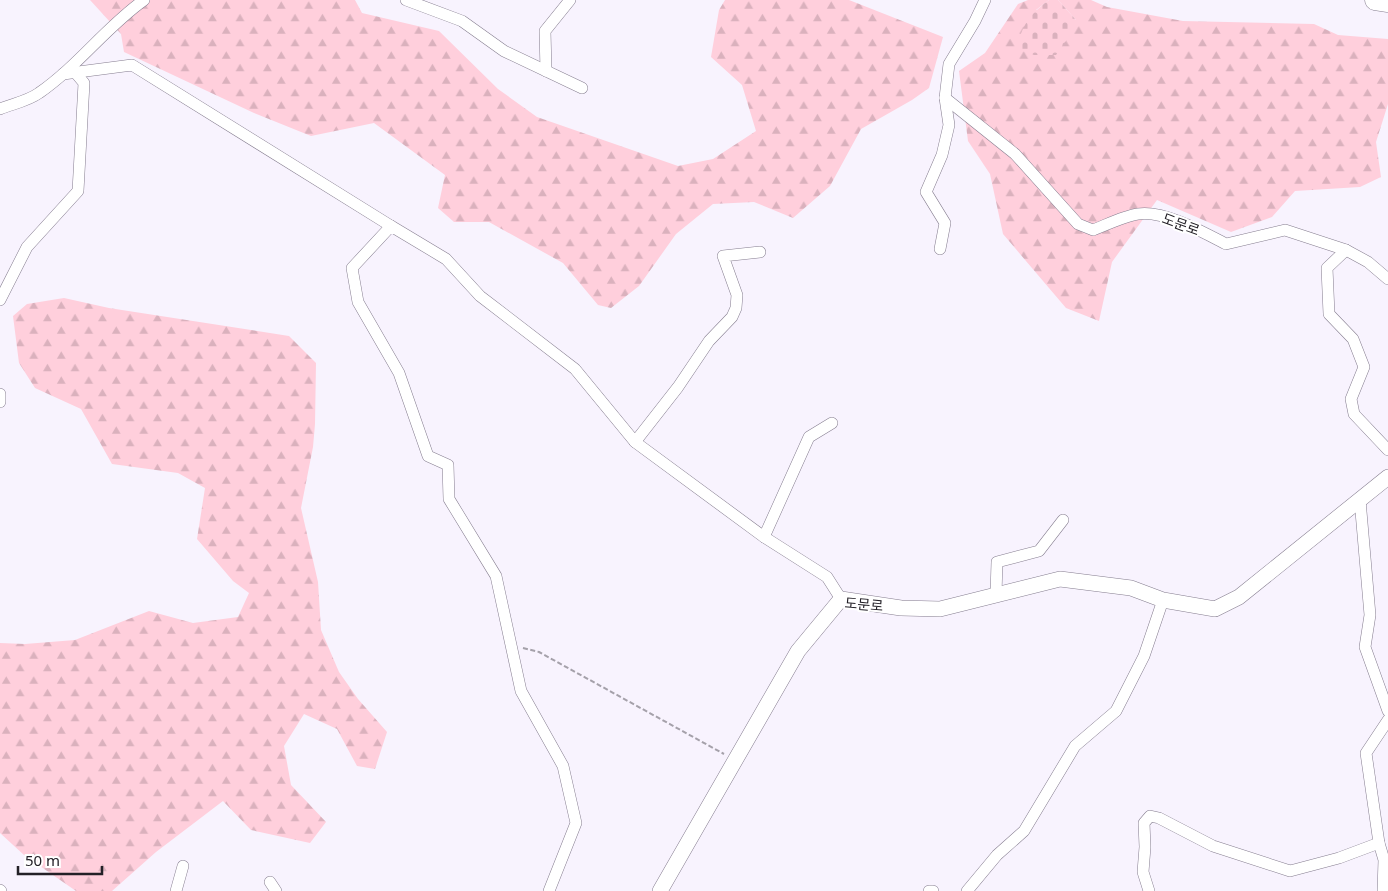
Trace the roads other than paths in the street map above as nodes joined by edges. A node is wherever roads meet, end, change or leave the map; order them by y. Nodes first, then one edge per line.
1 (144, 0) edge
2 (406, 0) edge
3 (570, 0) edge
4 (985, 0) edge
5 (1375, 0) edge
6 (1388, 2) edge
7 (546, 71) junction
8 (68, 72) junction
9 (582, 88) dead end
10 (944, 98) junction
11 (0, 109) edge
12 (390, 226) junction
13 (940, 249) dead end
14 (1346, 250) junction
15 (760, 252) dead end
16 (1388, 279) edge
17 (0, 300) edge
18 (0, 394) edge
19 (0, 402) edge
20 (832, 423) dead end
21 (636, 442) junction
22 (1388, 450) edge
23 (1388, 477) edge
24 (1360, 500) junction
25 (1063, 520) dead end
26 (764, 537) junction
27 (996, 594) junction
28 (841, 600) junction
29 (1163, 600) junction
30 (1388, 711) edge
31 (1388, 720) edge
32 (1379, 843) junction
33 (1386, 860) edge
34 (183, 866) dead end
35 (176, 891) edge
36 (549, 891) edge
37 (660, 891) edge
38 (967, 891) edge
39 (1149, 891) edge
40 (1383, 891) edge

1 - 8 street
2 - 7 street
3 - 7 street
4 - 10 street
5 - 6 highway
7 - 9 street
8 - 11 street
8 - 12 street
8 - 17 street
10 - 13 street
10 - 14 street, 도문로
12 - 21 street
12 - 36 street
14 - 16 street, 도문로
14 - 22 street
15 - 21 street
18 - 19 street
20 - 26 street
21 - 26 street
23 - 24 street, 도문로
24 - 29 street, 도문로
24 - 30 street
25 - 27 street
26 - 28 street
27 - 28 street, 도문로
27 - 29 street, 도문로
28 - 37 street, 도문로
29 - 38 street
31 - 32 street
32 - 33 street
32 - 39 street
33 - 40 street
34 - 35 street

